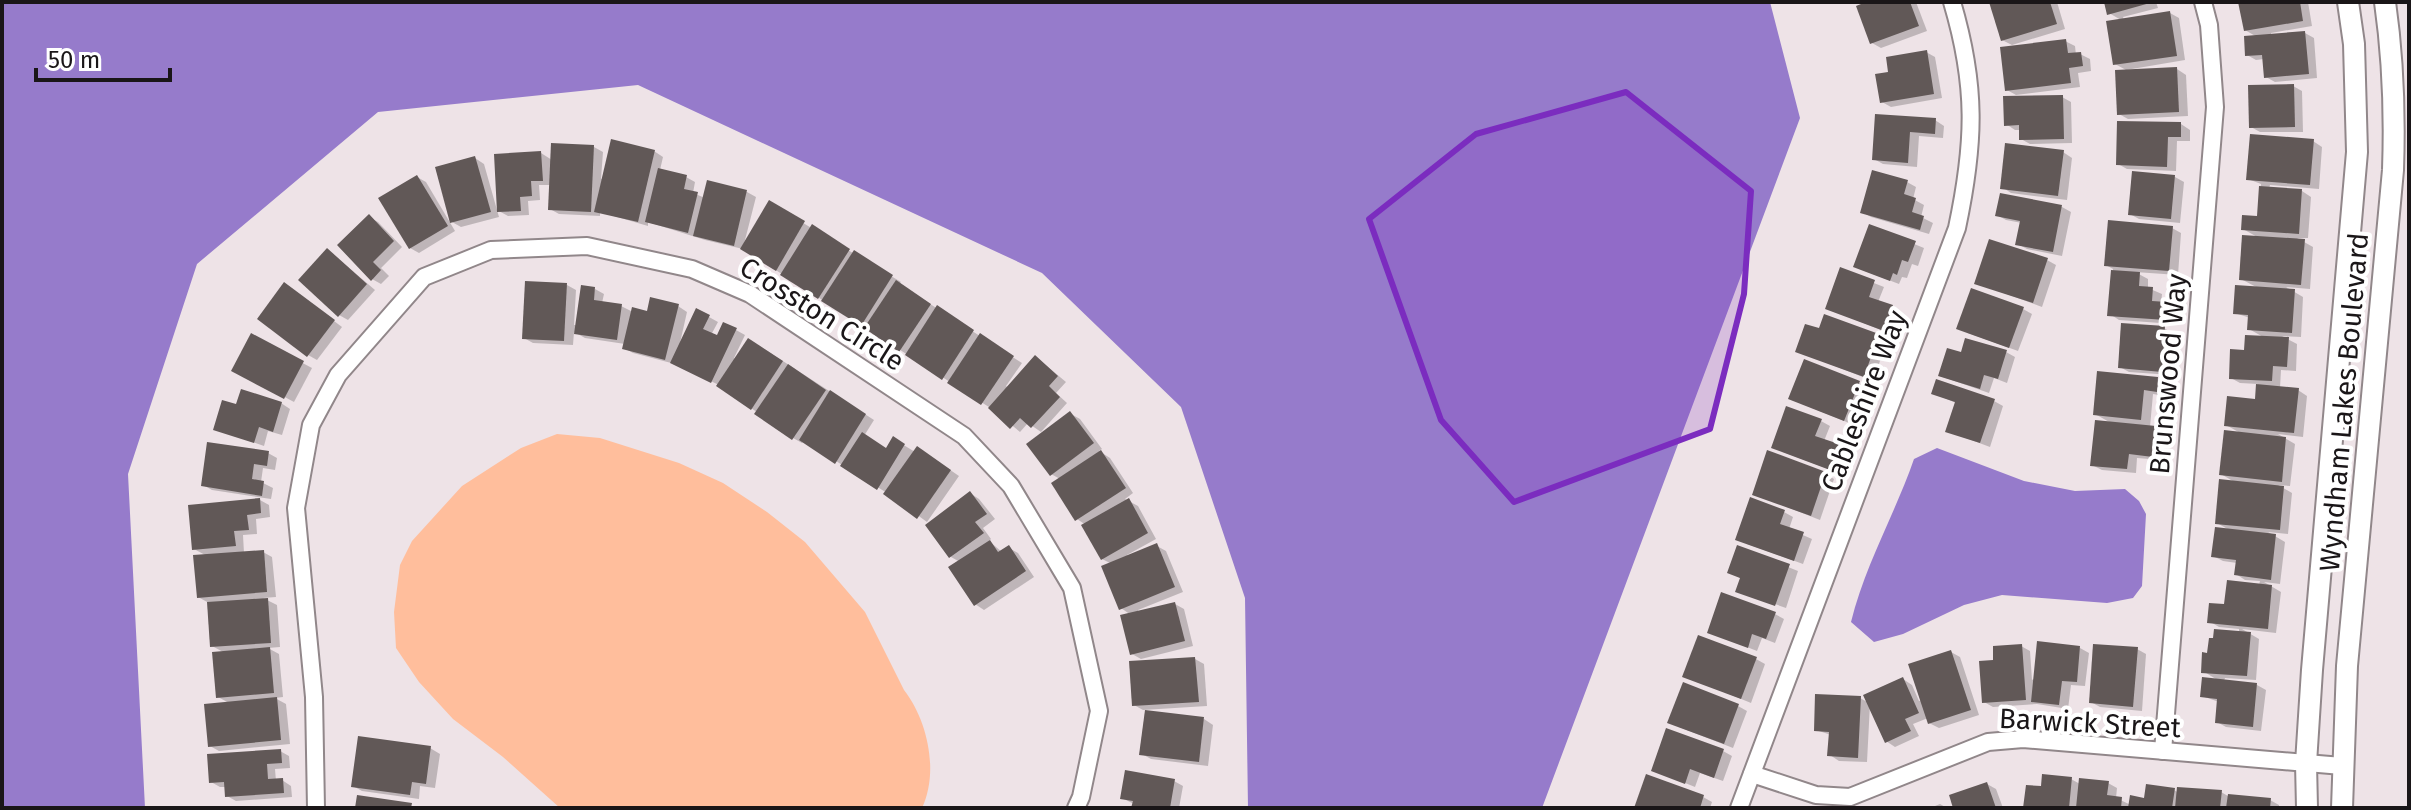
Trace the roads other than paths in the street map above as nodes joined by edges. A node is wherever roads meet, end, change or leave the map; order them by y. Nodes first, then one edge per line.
1 (1952, 2) edge
2 (2203, 2) edge
3 (2348, 2) edge
4 (2385, 2) edge
5 (2163, 751) junction
6 (2306, 763) junction
7 (2342, 766) junction
8 (1752, 774) junction
9 (316, 808) edge
10 (1076, 808) edge
11 (1739, 808) edge
12 (2307, 808) edge
13 (2342, 808) edge

1 - 8 street, Cableshire Way
2 - 5 street, Brunswood Way
3 - 6 street, Wyndham Lakes Boulevard
4 - 7 street, Wyndham Lakes Boulevard
5 - 6 street, Barwick Street
5 - 8 street, Barwick Street
6 - 7 street, Barwick Street
6 - 12 street, Wyndham Lakes Boulevard
7 - 13 street, Wyndham Lakes Boulevard
8 - 11 street, Cableshire Way
9 - 10 street, Crosston Circle

